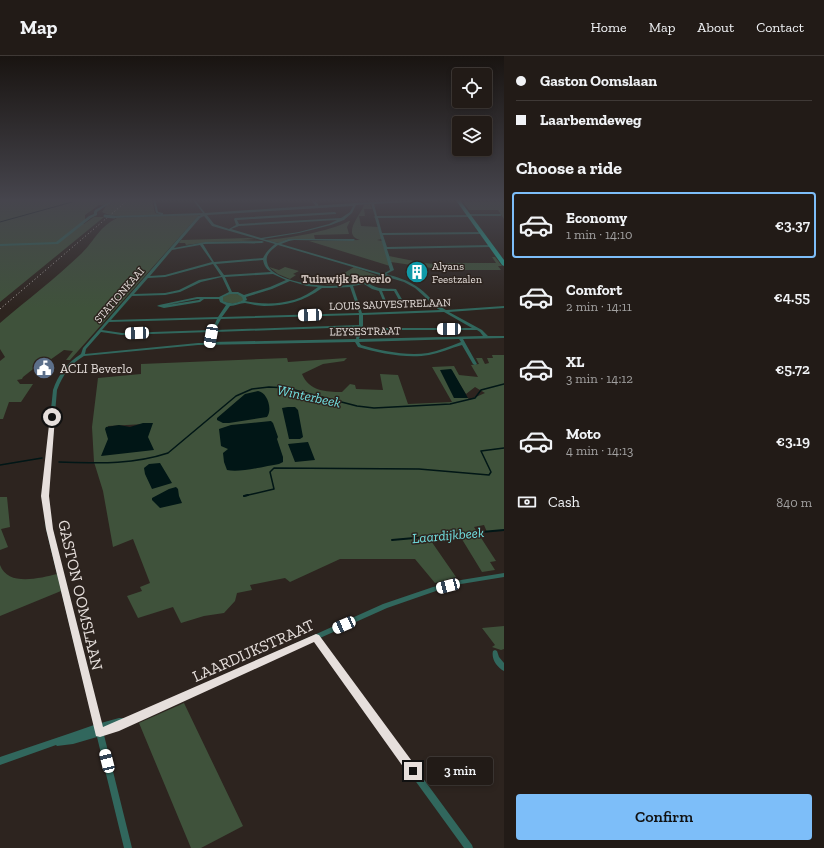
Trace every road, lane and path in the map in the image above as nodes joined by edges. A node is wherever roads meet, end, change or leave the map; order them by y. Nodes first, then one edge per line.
1 (66, 236) edge
2 (183, 236) edge
3 (250, 236) edge
4 (271, 236) edge
5 (382, 236) edge
6 (484, 236) edge
7 (257, 238) junction
8 (353, 240) dead end
9 (270, 242) junction
10 (201, 244) junction
11 (279, 244) junction
12 (0, 245) edge
13 (491, 246) junction
14 (386, 248) junction
15 (172, 249) junction
16 (264, 259) junction
17 (213, 263) junction
18 (504, 264) edge
19 (274, 273) junction
20 (384, 275) junction
21 (224, 276) junction
22 (147, 277) junction
23 (290, 280) junction
24 (364, 283) junction
25 (351, 285) junction
26 (322, 286) junction
27 (380, 290) junction
28 (231, 293) junction
29 (131, 295) junction
30 (244, 296) junction
31 (203, 298) junction
32 (220, 298) junction
33 (243, 302) junction
34 (229, 304) junction
35 (504, 307) edge
36 (444, 311) junction
37 (361, 314) junction
38 (218, 318) junction
39 (109, 321) junction
40 (361, 328) junction
41 (478, 329) junction
42 (100, 331) junction
43 (212, 331) junction
44 (504, 337) edge
45 (460, 338) junction
46 (487, 338) junction
47 (357, 341) junction
48 (463, 343) junction
49 (210, 344) junction
50 (83, 355) junction
51 (475, 364) dead end
52 (504, 575) edge
53 (316, 638) junction
54 (495, 653) dead end
55 (504, 668) edge
56 (99, 730) junction
57 (0, 761) edge
58 (128, 848) edge
59 (469, 848) edge

1 - 12 street
2 - 15 street, STATIONKAAI
3 - 7 street
4 - 7 street
5 - 14 street
6 - 13 main road
7 - 9 street
8 - 11 street
9 - 10 street
9 - 11 street
10 - 15 street
10 - 17 street
11 - 16 street
11 - 20 street
13 - 14 street
13 - 18 main road
14 - 20 street
15 - 22 street, STATIONKAAI
16 - 17 street
16 - 19 street
17 - 21 street
17 - 22 street
19 - 21 street
19 - 23 street
20 - 24 street
20 - 36 street
21 - 28 street
21 - 29 street
22 - 29 street, STATIONKAAI
23 - 26 street
23 - 30 street
24 - 25 street
24 - 27 street
25 - 26 street
25 - 37 street
26 - 33 street
27 - 27 street
28 - 30 street
28 - 32 street
29 - 39 street, STATIONKAAI
30 - 33 street
31 - 31 street
31 - 32 street
32 - 34 street
33 - 34 street
34 - 38 street
35 - 36 street, LOUIS SAUVESTRELAAN
36 - 37 street, LOUIS SAUVESTRELAAN
36 - 41 street
37 - 38 street, LOUIS SAUVESTRELAAN
37 - 40 street
38 - 39 street, LOUIS SAUVESTRELAAN
38 - 43 street
39 - 42 street, STATIONKAAI
40 - 41 street
40 - 43 street
40 - 47 street
41 - 46 street
42 - 43 street
42 - 50 street, STATIONKAAI
43 - 49 street
44 - 46 street, LEYSESTRAAT
45 - 46 street, LEYSESTRAAT
45 - 47 street, LEYSESTRAAT
45 - 48 street
47 - 48 street
47 - 49 street, LEYSESTRAAT
48 - 51 street
49 - 50 street, LEYSESTRAAT
50 - 56 street, GASTON OOMSLAAN
52 - 53 street, LAARDIJKSTRAAT
53 - 56 street, LAARDIJKSTRAAT
53 - 59 street
54 - 55 street
56 - 57 street, LAARDIJKSTRAAT
56 - 58 street, GASTON OOMSLAAN

